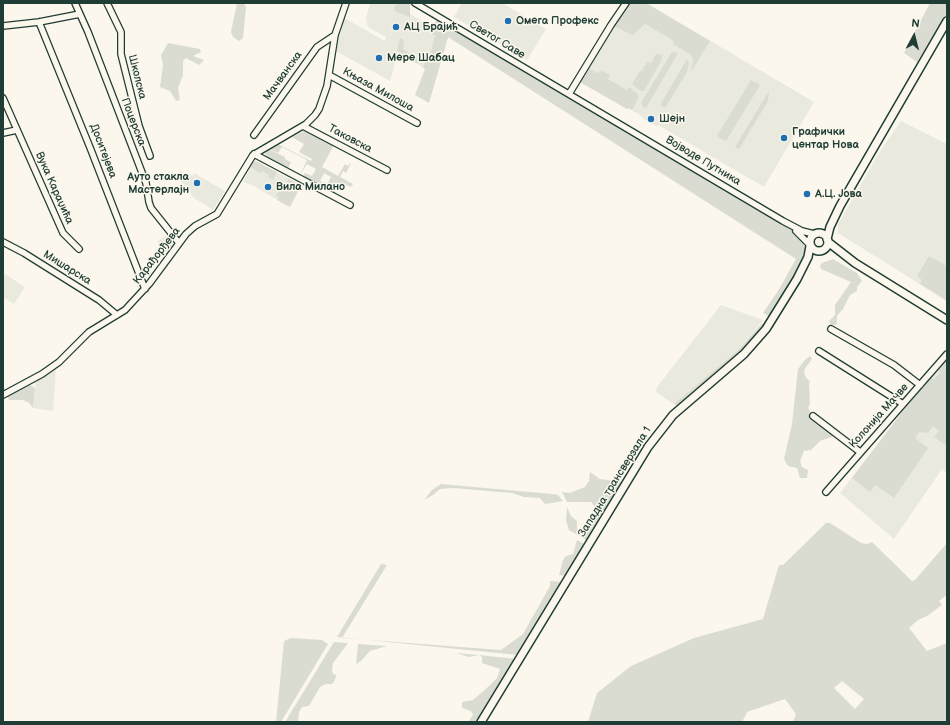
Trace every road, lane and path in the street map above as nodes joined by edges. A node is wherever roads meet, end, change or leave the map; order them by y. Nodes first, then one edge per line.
1 (75, 3) edge
2 (107, 3) edge
3 (346, 3) edge
4 (415, 3) edge
5 (626, 3) edge
6 (80, 14) junction
7 (947, 21) edge
8 (39, 22) junction
9 (3, 26) edge
10 (335, 35) junction
11 (329, 75) junction
12 (569, 94) junction
13 (3, 98) edge
14 (417, 123) dead end
15 (303, 126) junction
16 (17, 130) junction
17 (3, 133) edge
18 (254, 135) dead end
19 (254, 154) junction
20 (150, 156) dead end
21 (387, 170) dead end
22 (350, 205) dead end
23 (840, 206) junction
24 (783, 221) junction
25 (816, 234) junction
26 (828, 241) junction
27 (3, 242) edge
28 (179, 243) junction
29 (810, 245) junction
30 (79, 249) dead end
31 (820, 251) junction
32 (855, 263) junction
33 (797, 279) junction
34 (145, 289) junction
35 (116, 315) junction
36 (947, 320) edge
37 (831, 329) dead end
38 (819, 351) dead end
39 (947, 354) edge
40 (920, 385) junction
41 (3, 395) edge
42 (903, 404) junction
43 (813, 416) dead end
44 (860, 452) junction
45 (826, 492) dead end
46 (482, 722) edge

1 - 6 street, Поцерска
2 - 20 street, Школска
3 - 10 street, Карађорђева
4 - 12 street, Светог Саве
5 - 12 street
6 - 8 street
6 - 28 street, Поцерска
7 - 23 main road
8 - 9 street
8 - 34 street, Доситејева
10 - 11 street, Карађорђева
10 - 18 street, Мачванска
11 - 14 street, Књаза Милоша
11 - 15 street, Карађорђева
12 - 24 street, Војводе Путника
13 - 16 street, Вука Караџића
15 - 19 street, Карађорђева
15 - 21 street, Таковска
16 - 17 street
16 - 30 street, Вука Караџића
19 - 22 street
19 - 28 street, Карађорђева
23 - 25 main road
23 - 26 main road
24 - 25 street, Војводе Путника
24 - 29 street, Војводе Путника
25 - 26 main road
25 - 29 main road
26 - 31 main road
26 - 32 main road
27 - 35 street, Мишарска
28 - 34 street, Карађорђева
29 - 31 main road
29 - 33 main road, Западна трансверзала 1
31 - 32 main road
31 - 33 main road, Западна трансверзала 1
32 - 36 main road
33 - 46 main road, Западна трансверзала 1
34 - 35 street, Карађорђева
35 - 41 street, Карађорђева
37 - 40 street
38 - 42 street
39 - 40 street, Колонија Мачве
40 - 42 street, Колонија Мачве
42 - 44 street, Колонија Мачве
43 - 44 street
44 - 45 street, Колонија Мачве

